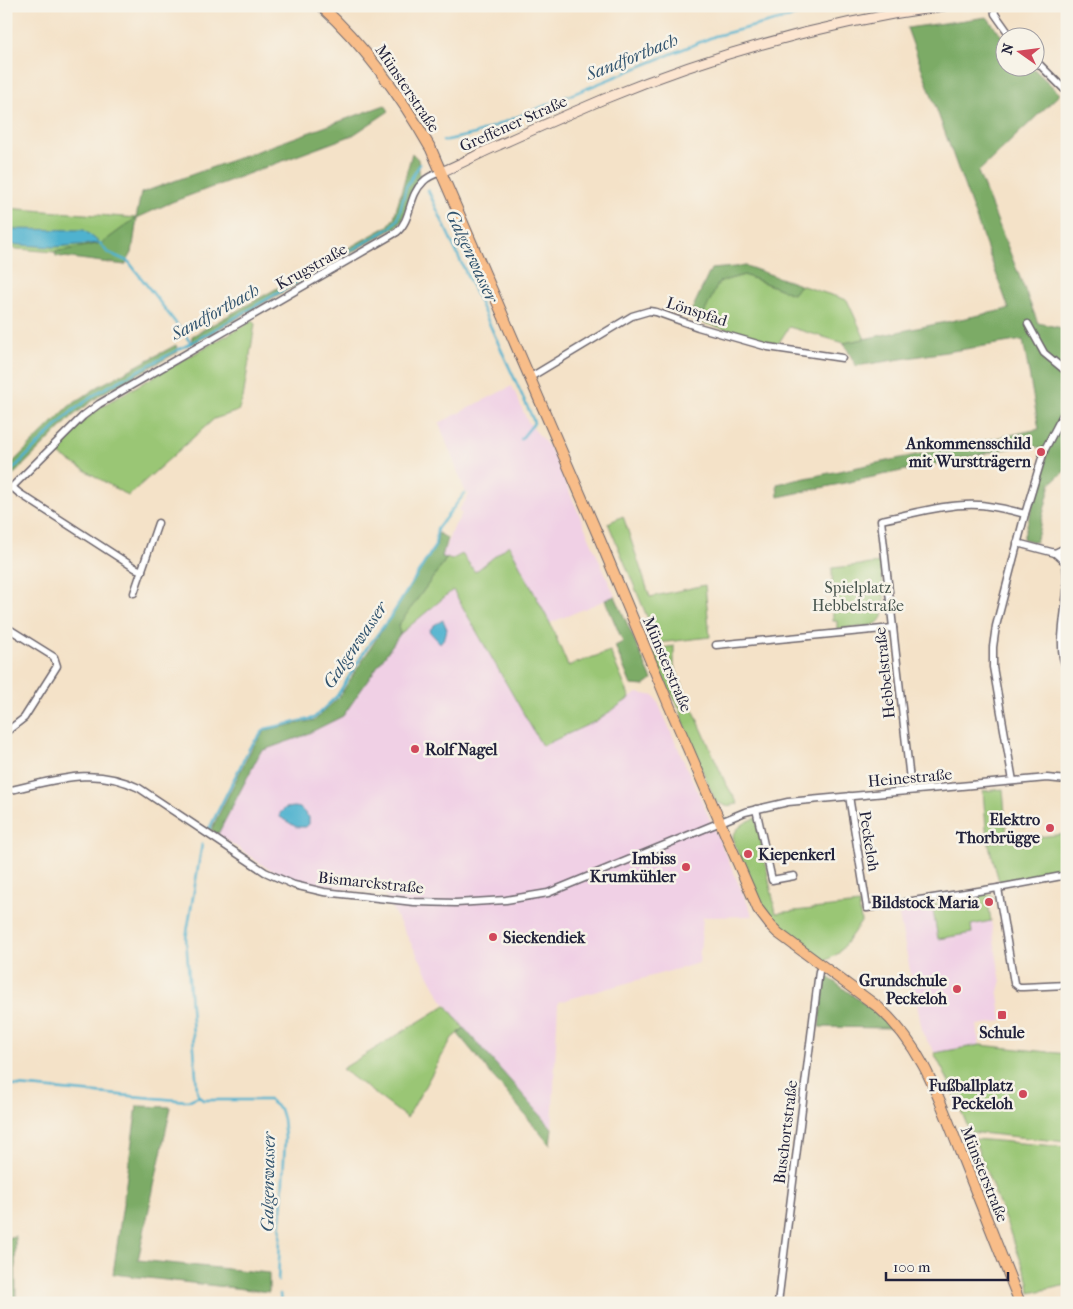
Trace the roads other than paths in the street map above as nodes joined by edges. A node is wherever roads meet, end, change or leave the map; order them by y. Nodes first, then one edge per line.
1 (322, 6) edge
2 (944, 6) edge
3 (994, 6) edge
4 (1005, 28) edge
5 (1046, 71) edge
6 (1067, 92) edge
7 (441, 172) junction
8 (1028, 324) dead end
9 (842, 358) dead end
10 (1067, 372) edge
11 (529, 378) junction
12 (1067, 406) edge
13 (12, 488) junction
14 (6, 493) edge
15 (1025, 514) junction
16 (158, 523) dead end
17 (1017, 543) junction
18 (1067, 547) edge
19 (1055, 553) junction
20 (142, 571) junction
21 (1067, 584) edge
22 (1067, 590) edge
23 (134, 593) dead end
24 (6, 627) edge
25 (893, 628) junction
26 (1065, 644) edge
27 (716, 645) dead end
28 (1067, 668) edge
29 (6, 732) edge
30 (1067, 780) edge
31 (1013, 781) junction
32 (911, 790) junction
33 (6, 791) edge
34 (849, 796) junction
35 (756, 809) junction
36 (720, 823) junction
37 (1067, 875) edge
38 (794, 876) dead end
39 (998, 888) junction
40 (823, 966) junction
41 (1067, 985) edge
42 (778, 1303) edge
43 (1020, 1303) edge

1 - 7 main road, Münsterstraße
2 - 7 main road, Greffener Straße
3 - 4 street
5 - 6 street
7 - 11 main road, Münsterstraße
7 - 13 street, Krugstraße
8 - 10 street
9 - 11 street, Lönspfad
11 - 36 main road, Münsterstraße
12 - 15 street
13 - 14 street, Krugstraße
13 - 20 street
15 - 17 street
15 - 25 street, Hebbelstraße
16 - 20 street
17 - 19 street
17 - 31 street
18 - 19 street
19 - 21 street
20 - 23 street
22 - 26 street
24 - 29 street
25 - 27 street
25 - 32 street, Hebbelstraße
26 - 28 street
30 - 31 street, Heinestraße
31 - 32 street, Heinestraße
32 - 34 street, Heinestraße
33 - 36 street, Bismarckstraße
34 - 35 street, Heinestraße
34 - 39 street, Peckeloh
35 - 36 street, Heinestraße
35 - 38 street
36 - 40 main road, Münsterstraße
37 - 39 street, Peckeloh
39 - 41 street
40 - 42 street, Buschortstraße
40 - 43 main road, Münsterstraße

